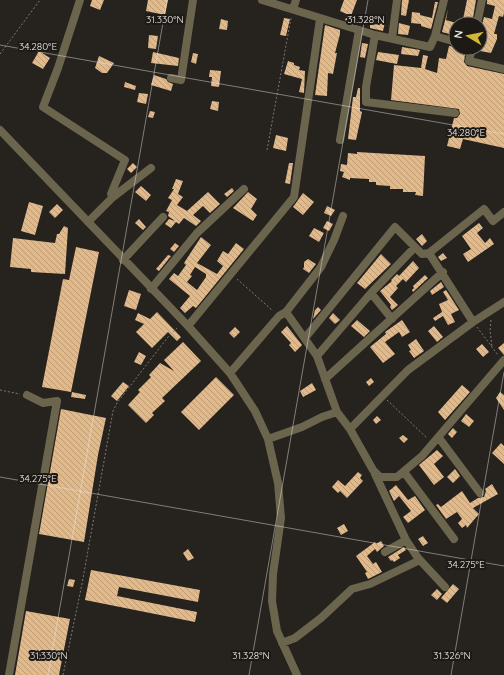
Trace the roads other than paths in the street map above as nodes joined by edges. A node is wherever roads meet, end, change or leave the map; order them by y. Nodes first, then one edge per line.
1 (80, 0) edge
2 (193, 0) edge
3 (262, 0) edge
4 (296, 0) edge
5 (397, 0) edge
6 (444, 0) edge
7 (482, 0) edge
8 (293, 9) junction
9 (479, 16) edge
10 (320, 19) junction
11 (358, 30) junction
12 (375, 35) junction
13 (435, 36) junction
14 (392, 38) junction
15 (448, 40) edge
16 (470, 56) edge
17 (504, 68) edge
18 (171, 78) dead end
19 (455, 112) dead end
20 (0, 130) edge
21 (340, 140) dead end
22 (151, 168) dead end
23 (244, 190) dead end
24 (113, 197) junction
25 (504, 212) edge
26 (343, 216) dead end
27 (163, 217) dead end
28 (88, 222) junction
29 (415, 247) junction
30 (429, 253) junction
31 (123, 260) junction
32 (443, 272) junction
33 (151, 289) junction
34 (371, 292) junction
35 (504, 302) edge
36 (282, 314) junction
37 (392, 319) junction
38 (473, 322) junction
39 (186, 324) junction
40 (305, 338) junction
41 (317, 356) junction
42 (503, 362) edge
43 (230, 372) junction
44 (325, 380) junction
45 (27, 395) road end
46 (337, 412) junction
47 (350, 429) junction
48 (268, 439) junction
49 (436, 441) junction
50 (373, 470) junction
51 (404, 472) junction
52 (480, 493) dead end
53 (454, 539) dead end
54 (406, 540) junction
55 (385, 552) dead end
56 (420, 560) junction
57 (445, 587) dead end
58 (282, 644) junction
59 (9, 675) edge
60 (297, 675) edge

1 - 24 street
2 - 18 street
3 - 8 street
4 - 8 street
5 - 14 street
6 - 13 street
7 - 9 street
8 - 10 street
10 - 11 street
10 - 39 street
11 - 12 street
11 - 21 street
12 - 14 street
12 - 19 street
13 - 14 street
13 - 15 street
16 - 17 street
20 - 28 street
22 - 24 street
23 - 33 street
24 - 28 street
25 - 30 street
26 - 36 street
27 - 31 street
28 - 31 street
29 - 30 street
29 - 34 street
29 - 40 street
30 - 32 street
31 - 33 street
32 - 37 street
32 - 38 street
33 - 39 street
34 - 37 street
34 - 41 street
35 - 38 street
36 - 40 street
36 - 43 street
37 - 44 street
38 - 47 street
39 - 43 street
40 - 41 street
41 - 44 street
42 - 49 street
43 - 48 street
44 - 46 street
45 - 59 street
46 - 47 street
46 - 48 street
47 - 50 street
48 - 58 street
49 - 51 street
49 - 52 street
50 - 51 street
50 - 54 street
51 - 53 street
54 - 55 street
54 - 56 street
56 - 57 street
56 - 58 street
58 - 60 street

